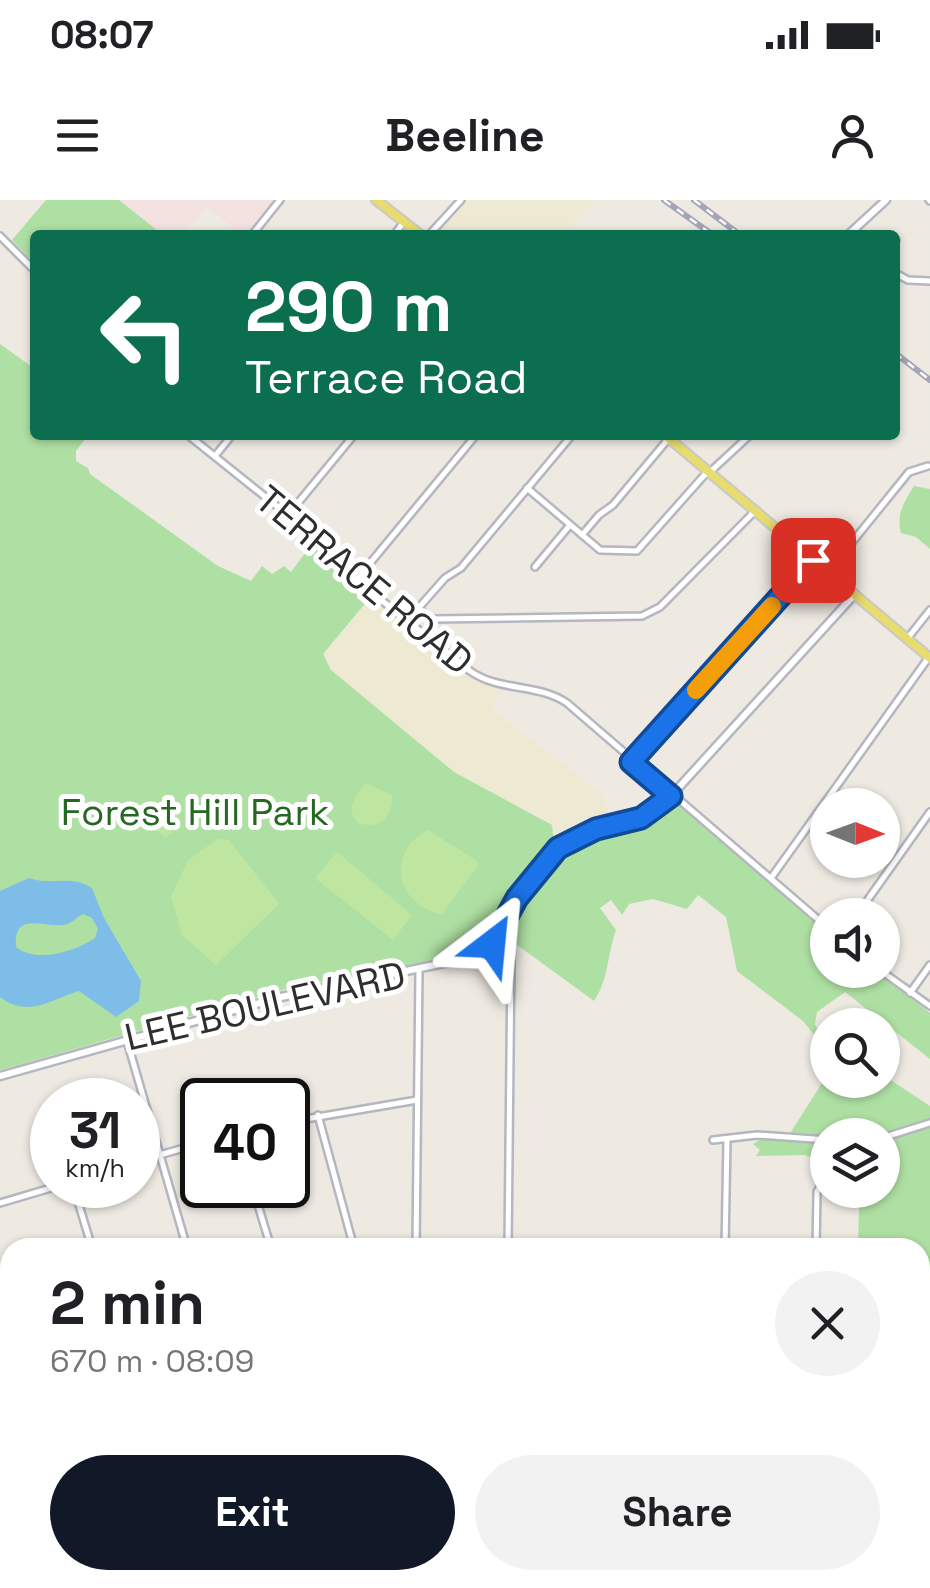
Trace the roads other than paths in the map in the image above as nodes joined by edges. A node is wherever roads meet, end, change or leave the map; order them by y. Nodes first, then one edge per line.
1 (280, 200) edge
2 (461, 200) edge
3 (886, 200) edge
4 (378, 201) edge
5 (404, 222) junction
6 (256, 230) edge
7 (398, 230) edge
8 (414, 230) edge
9 (434, 230) edge
10 (853, 230) edge
11 (0, 236) edge
12 (30, 266) edge
13 (900, 276) edge
14 (930, 281) edge
15 (194, 440) edge
16 (228, 440) edge
17 (350, 440) edge
18 (472, 440) edge
19 (568, 440) edge
20 (664, 440) edge
21 (672, 440) edge
22 (744, 440) edge
23 (215, 456) junction
24 (928, 466) edge
25 (709, 472) junction
26 (527, 488) junction
27 (756, 510) junction
28 (288, 515) junction
29 (570, 525) junction
30 (582, 535) junction
31 (813, 560) junction
32 (535, 567) dead end
33 (828, 572) junction
34 (356, 580) junction
35 (854, 594) junction
36 (419, 609) junction
37 (930, 610) edge
38 (433, 619) junction
39 (408, 622) junction
40 (423, 634) junction
41 (907, 638) junction
42 (929, 657) edge
43 (631, 762) junction
44 (671, 796) junction
45 (930, 812) edge
46 (770, 880) junction
47 (869, 898) edge
48 (810, 913) edge
49 (498, 938) junction
50 (930, 965) edge
51 (419, 969) junction
52 (900, 985) edge
53 (910, 992) junction
54 (930, 1006) edge
55 (126, 1038) junction
56 (0, 1076) edge
57 (137, 1078) edge
58 (417, 1100) junction
59 (318, 1114) junction
60 (310, 1116) edge
61 (930, 1123) edge
62 (900, 1132) edge
63 (810, 1138) edge
64 (713, 1140) dead end
65 (727, 1140) junction
66 (160, 1157) edge
67 (30, 1194) edge
68 (0, 1202) edge
69 (80, 1208) edge
70 (259, 1208) edge
71 (816, 1208) edge
72 (89, 1238) edge
73 (184, 1238) edge
74 (268, 1238) edge
75 (351, 1238) edge
76 (416, 1238) edge
77 (508, 1238) edge
78 (725, 1238) edge
79 (816, 1238) edge

1 - 6 street
2 - 9 street
3 - 10 street
4 - 5 main road
5 - 7 street
5 - 8 main road
11 - 12 street
13 - 14 street
15 - 23 street, TERRACE ROAD
16 - 23 street
17 - 28 street
18 - 34 street
19 - 26 street
20 - 30 street
21 - 25 main road
22 - 25 street
23 - 28 street, TERRACE ROAD
24 - 33 street
25 - 27 main road
25 - 30 street
26 - 29 street
26 - 36 street
27 - 31 main road
27 - 38 street
28 - 34 street, TERRACE ROAD
29 - 30 street
29 - 32 street
31 - 33 main road
31 - 43 street
33 - 35 main road
34 - 39 street, TERRACE ROAD
35 - 41 main road
35 - 44 street
36 - 38 street
36 - 39 street
37 - 41 street
38 - 40 street
39 - 40 street, TERRACE ROAD
40 - 43 street, TERRACE ROAD
41 - 42 main road
42 - 46 street
43 - 44 street, TERRACE ROAD
44 - 46 street, TERRACE ROAD
44 - 49 street
45 - 47 street
46 - 48 street, TERRACE ROAD
49 - 51 street, LEE BOULEVARD
49 - 77 street
50 - 53 street
51 - 55 street, LEE BOULEVARD
51 - 58 street
52 - 53 street
53 - 54 street
55 - 56 street, LEE BOULEVARD
55 - 57 street
58 - 59 street
58 - 76 street
59 - 60 street
59 - 75 street
61 - 62 street
63 - 65 street
64 - 65 street
65 - 78 street
66 - 73 street
67 - 68 street
69 - 72 street
70 - 74 street
71 - 79 street

